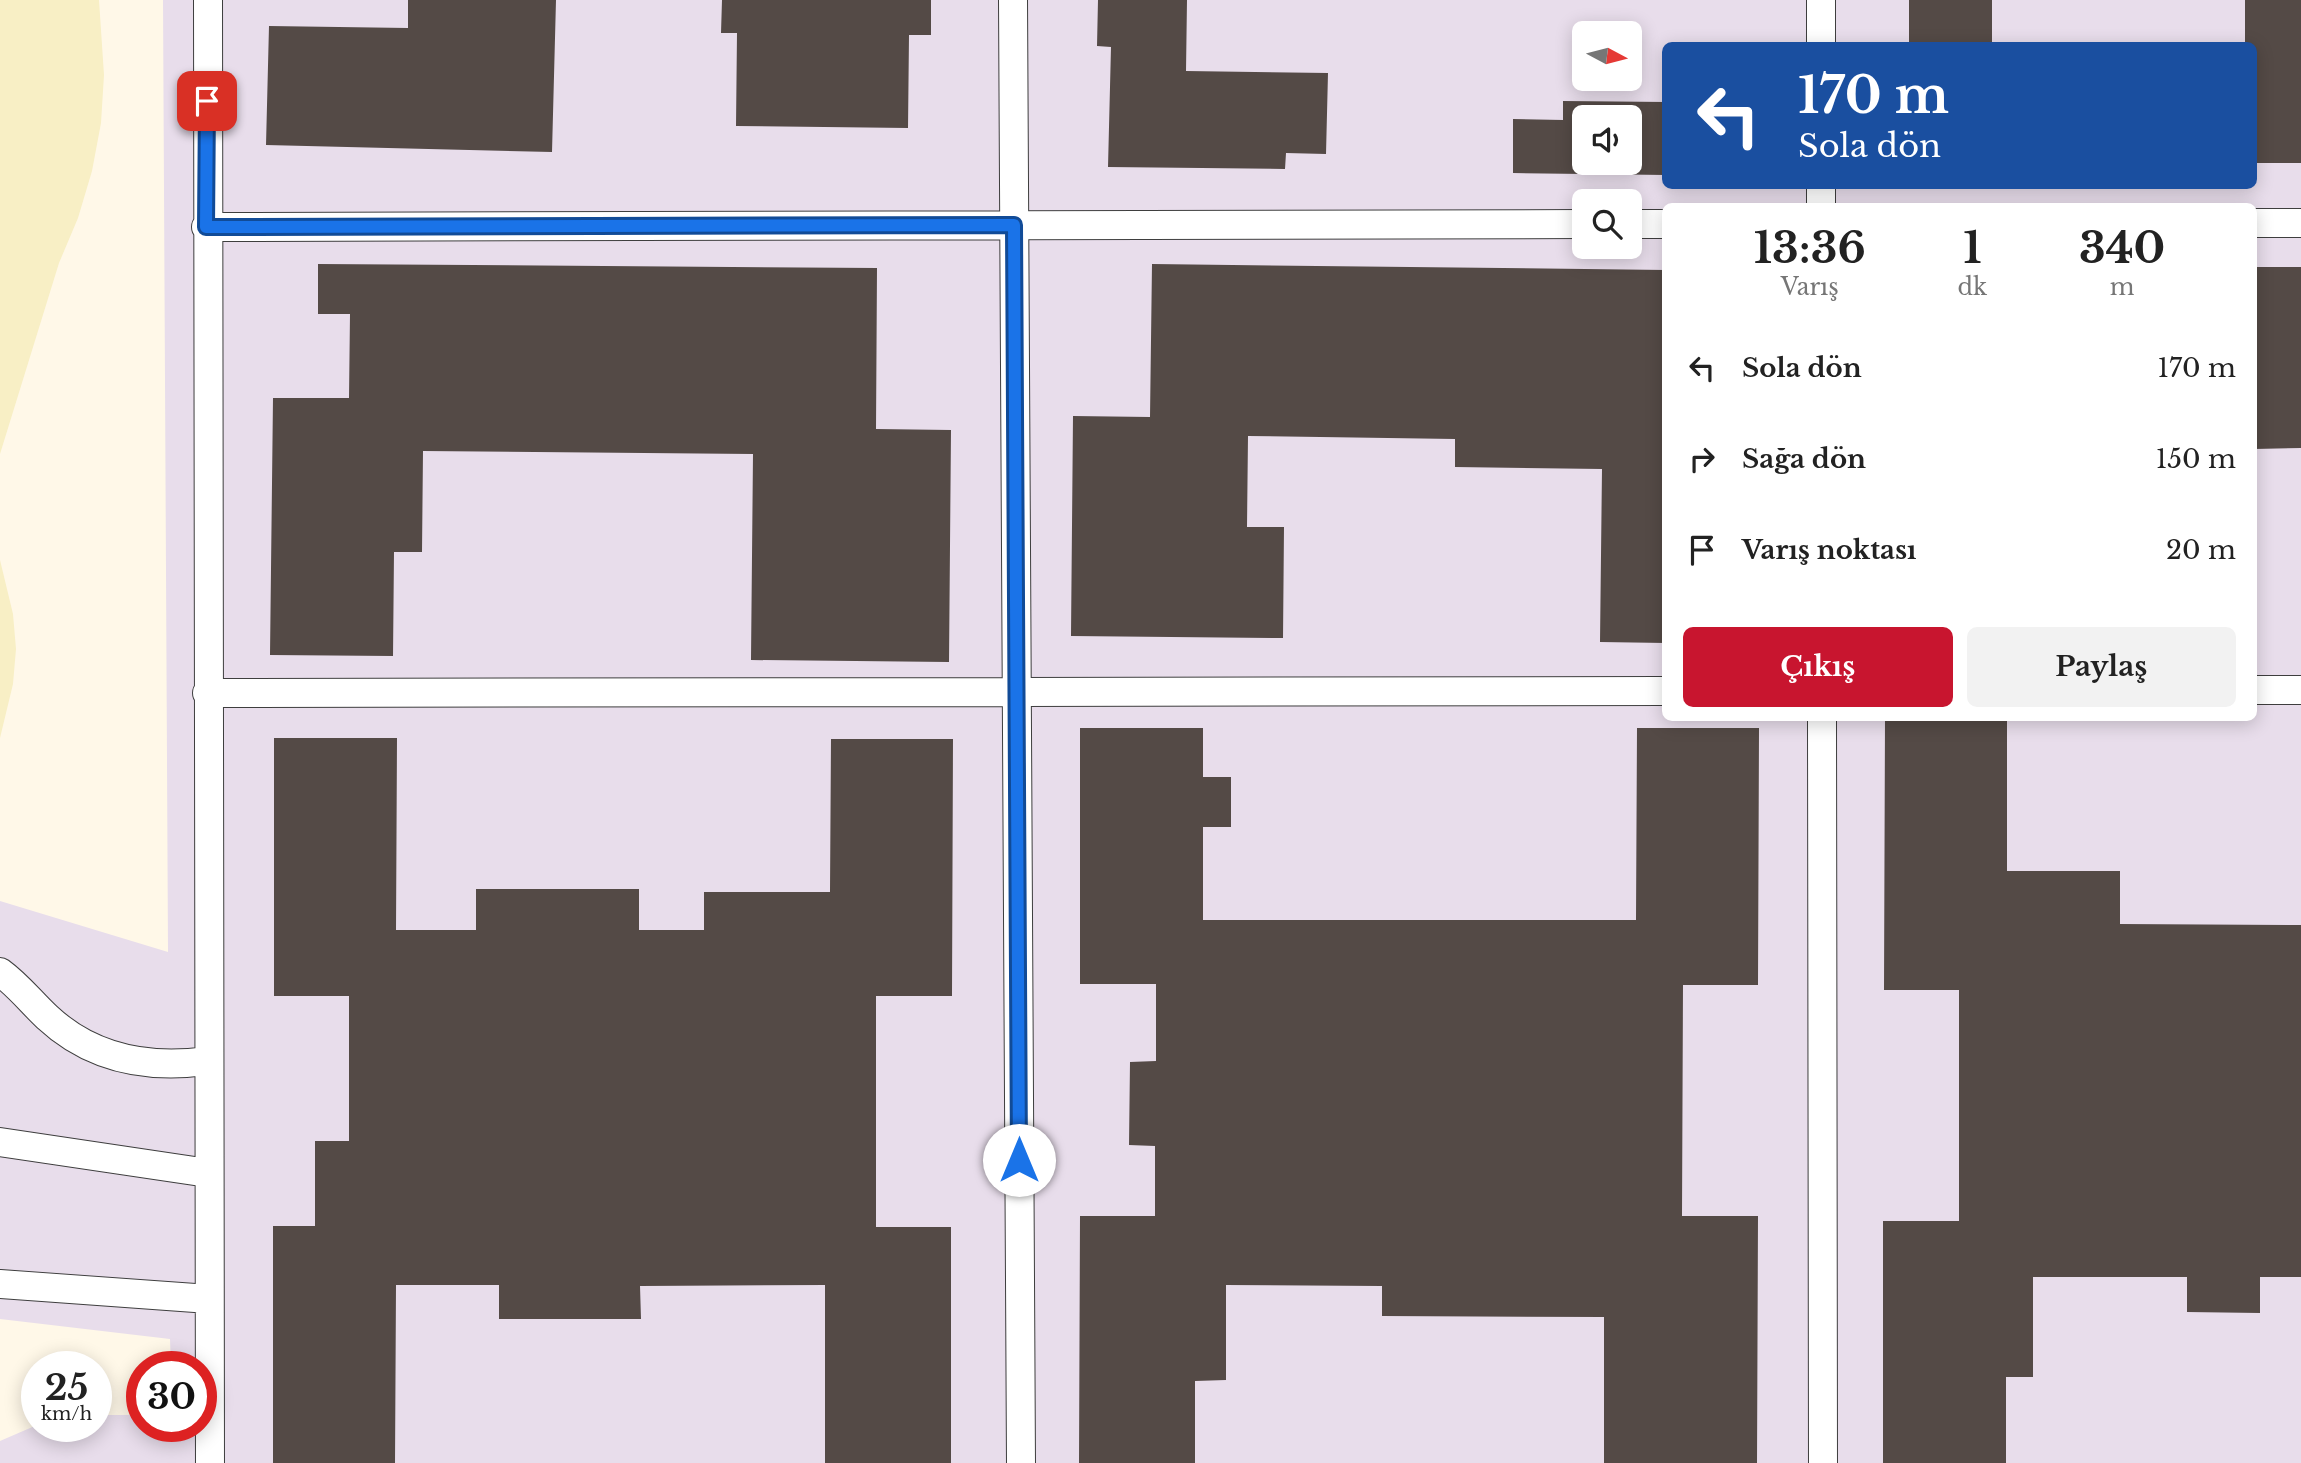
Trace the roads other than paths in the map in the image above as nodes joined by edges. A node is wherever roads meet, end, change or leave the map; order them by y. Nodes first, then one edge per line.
1 (208, 0) edge
2 (1013, 0) edge
3 (1821, 0) edge
4 (1821, 42) edge
5 (2257, 223) edge
6 (2301, 223) edge
7 (1572, 224) edge
8 (1642, 224) edge
9 (1662, 224) edge
10 (1014, 225) junction
11 (206, 227) junction
12 (2257, 690) edge
13 (2301, 690) edge
14 (1662, 691) edge
15 (207, 692) junction
16 (1017, 692) junction
17 (1822, 721) edge
18 (0, 972) edge
19 (207, 1061) junction
20 (0, 1142) edge
21 (208, 1173) junction
22 (0, 1284) edge
23 (209, 1299) junction
24 (209, 1463) edge
25 (1021, 1463) edge
26 (1823, 1463) edge

1 - 11 street
2 - 10 street
3 - 4 street
5 - 6 street
7 - 10 street
8 - 9 street
10 - 11 street
10 - 16 street
11 - 15 street
12 - 13 street
14 - 16 street
15 - 16 street
15 - 19 street
16 - 25 street
17 - 26 street
18 - 19 street
19 - 21 street
20 - 21 street
21 - 23 street
22 - 23 street
23 - 24 street

